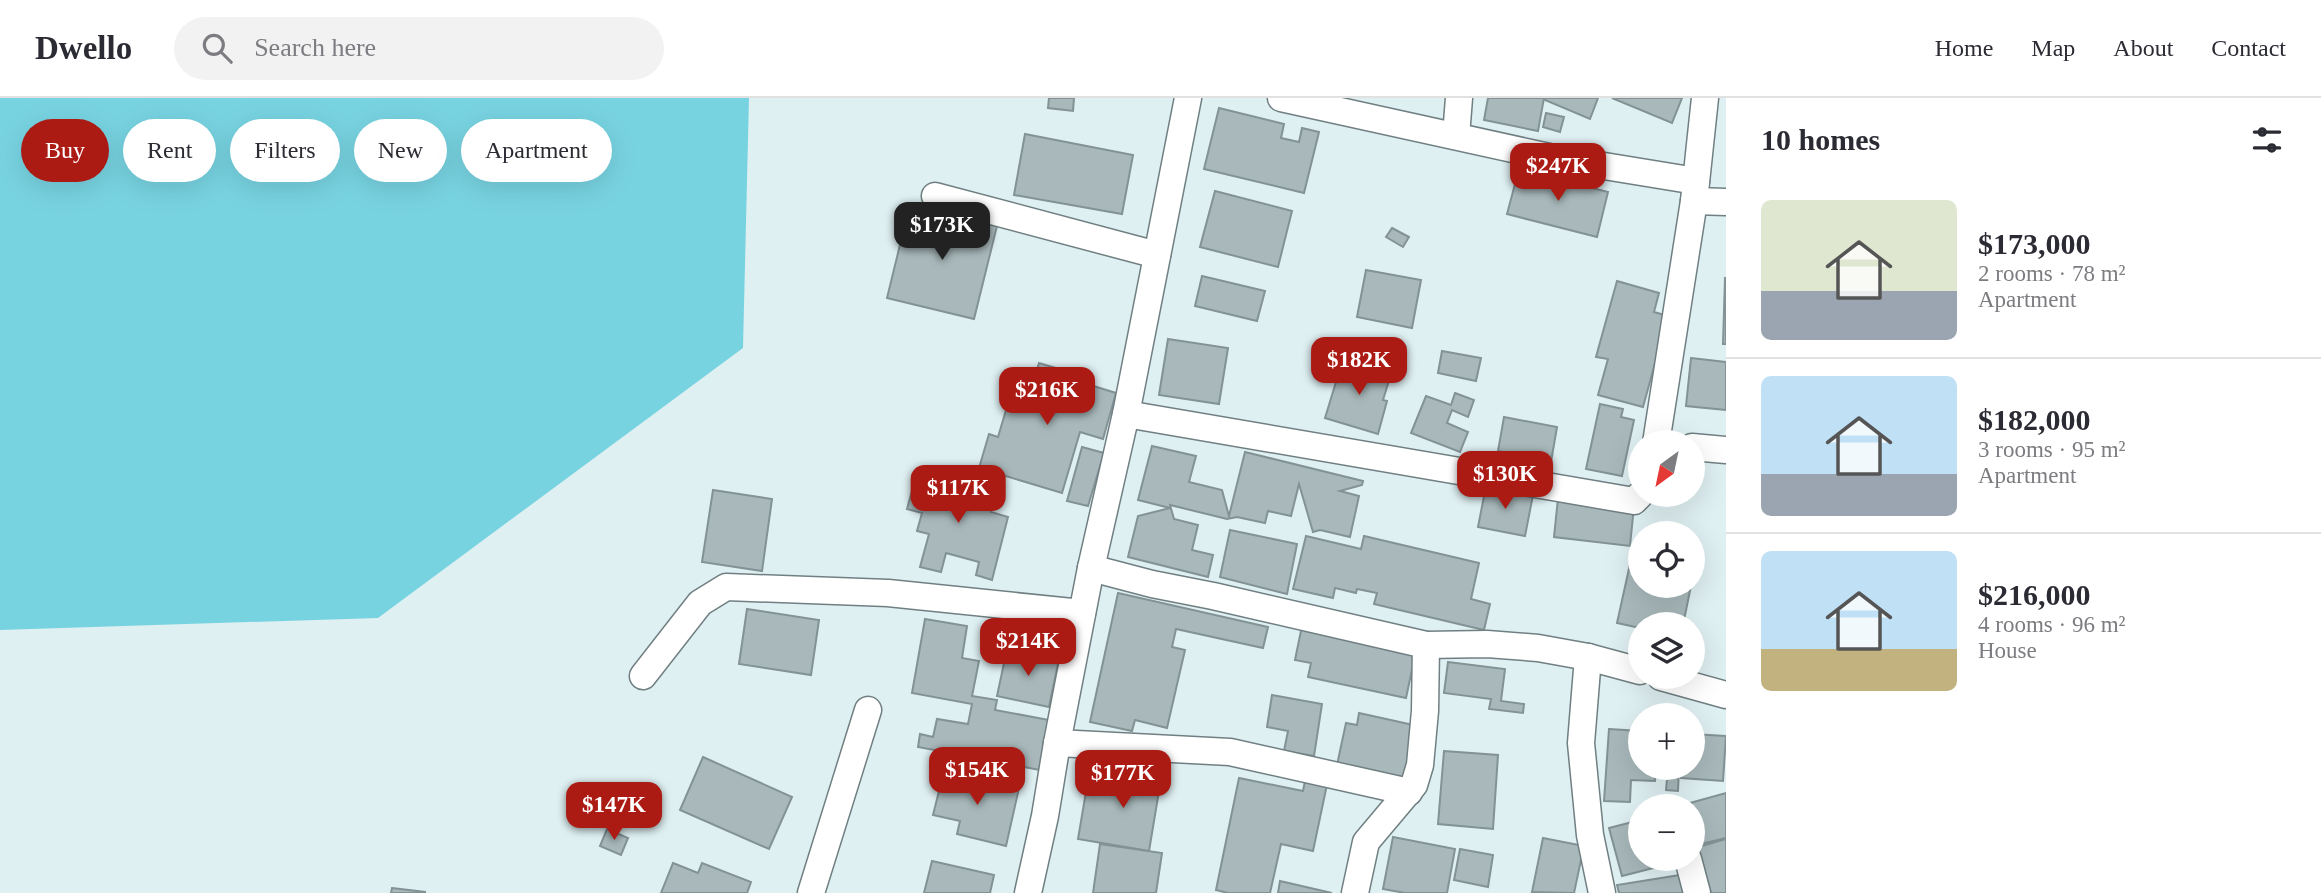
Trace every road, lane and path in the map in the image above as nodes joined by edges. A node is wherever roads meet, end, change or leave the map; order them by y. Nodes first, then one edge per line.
1 (1188, 98) edge
2 (1281, 98) edge
3 (1459, 98) edge
4 (1705, 98) edge
5 (1456, 136) junction
6 (1695, 191) junction
7 (935, 196) dead end
8 (1726, 202) edge
9 (1157, 255) junction
10 (1126, 414) junction
11 (1658, 430) edge
12 (1705, 448) edge
13 (1726, 450) edge
14 (1628, 499) edge
15 (1091, 568) junction
16 (1082, 613) junction
17 (1426, 645) junction
18 (1588, 657) junction
19 (1628, 668) edge
20 (643, 676) dead end
21 (1704, 689) edge
22 (1726, 695) edge
23 (868, 710) dead end
24 (1057, 743) junction
25 (1409, 792) junction
26 (1691, 871) edge
27 (811, 893) edge
28 (1028, 893) edge
29 (1355, 893) edge
30 (1602, 893) edge
31 (1697, 893) edge

1 - 9 street
2 - 5 street
3 - 5 street
4 - 6 street
5 - 6 street
6 - 8 street
6 - 11 street
7 - 9 street
9 - 10 street
10 - 14 street
10 - 15 street
12 - 13 street
15 - 16 street
15 - 17 street
16 - 20 street
16 - 24 street
17 - 18 street
17 - 25 street
18 - 19 street
18 - 30 street
21 - 22 street
23 - 27 street
24 - 25 street
24 - 28 street
25 - 29 street
26 - 31 street

